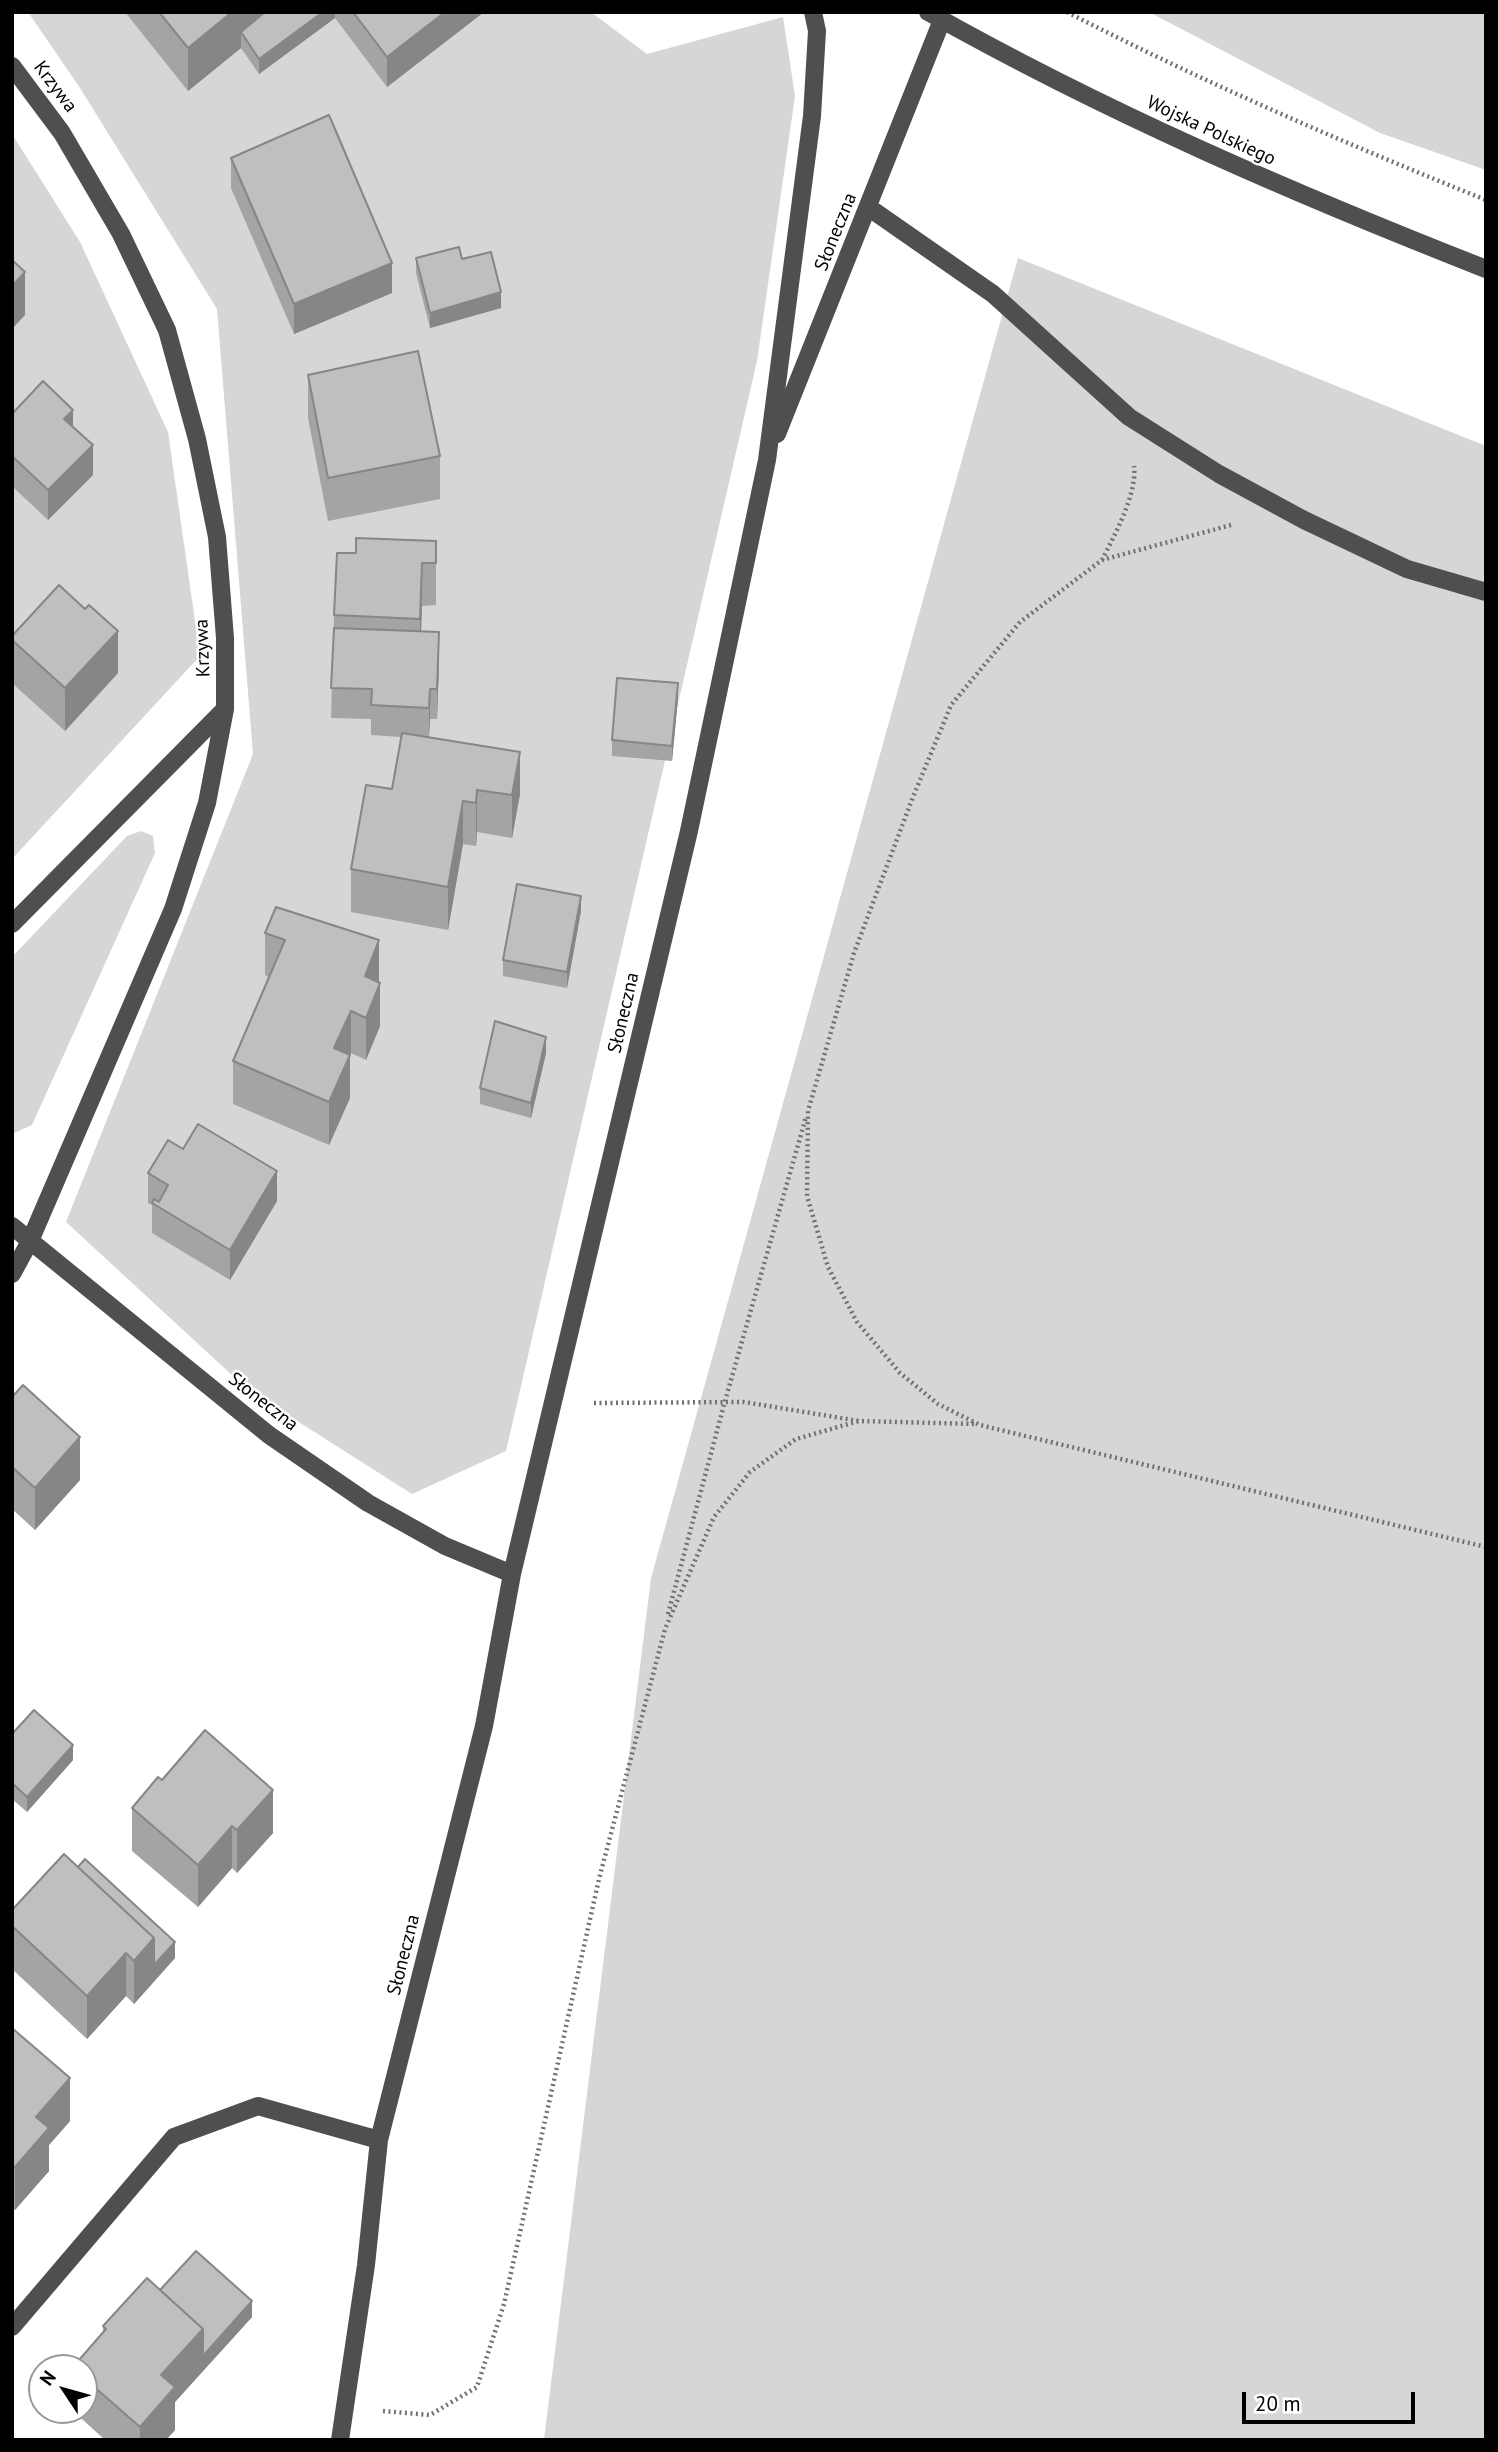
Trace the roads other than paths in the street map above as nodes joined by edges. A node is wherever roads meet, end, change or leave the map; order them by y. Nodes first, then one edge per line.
1 (813, 12) edge
2 (935, 16) edge
3 (12, 66) edge
4 (868, 207) junction
5 (1486, 269) edge
6 (767, 460) junction
7 (1486, 592) edge
8 (225, 709) junction
9 (12, 924) edge
10 (12, 1226) edge
11 (30, 1241) junction
12 (12, 1274) edge
13 (512, 1574) junction
14 (379, 2140) junction
15 (12, 2327) edge
16 (340, 2440) edge

1 - 6 street, Słoneczna
2 - 4 street, Słoneczna
2 - 5 street, Wojska Polskiego
3 - 8 street, Krzywa
4 - 6 street, Słoneczna
4 - 7 street
6 - 13 street, Słoneczna
8 - 9 street
8 - 11 street, Krzywa
10 - 11 street, Słoneczna
11 - 12 street, Krzywa
11 - 13 street, Słoneczna
13 - 14 street, Słoneczna
14 - 15 street
14 - 16 street, Słoneczna

